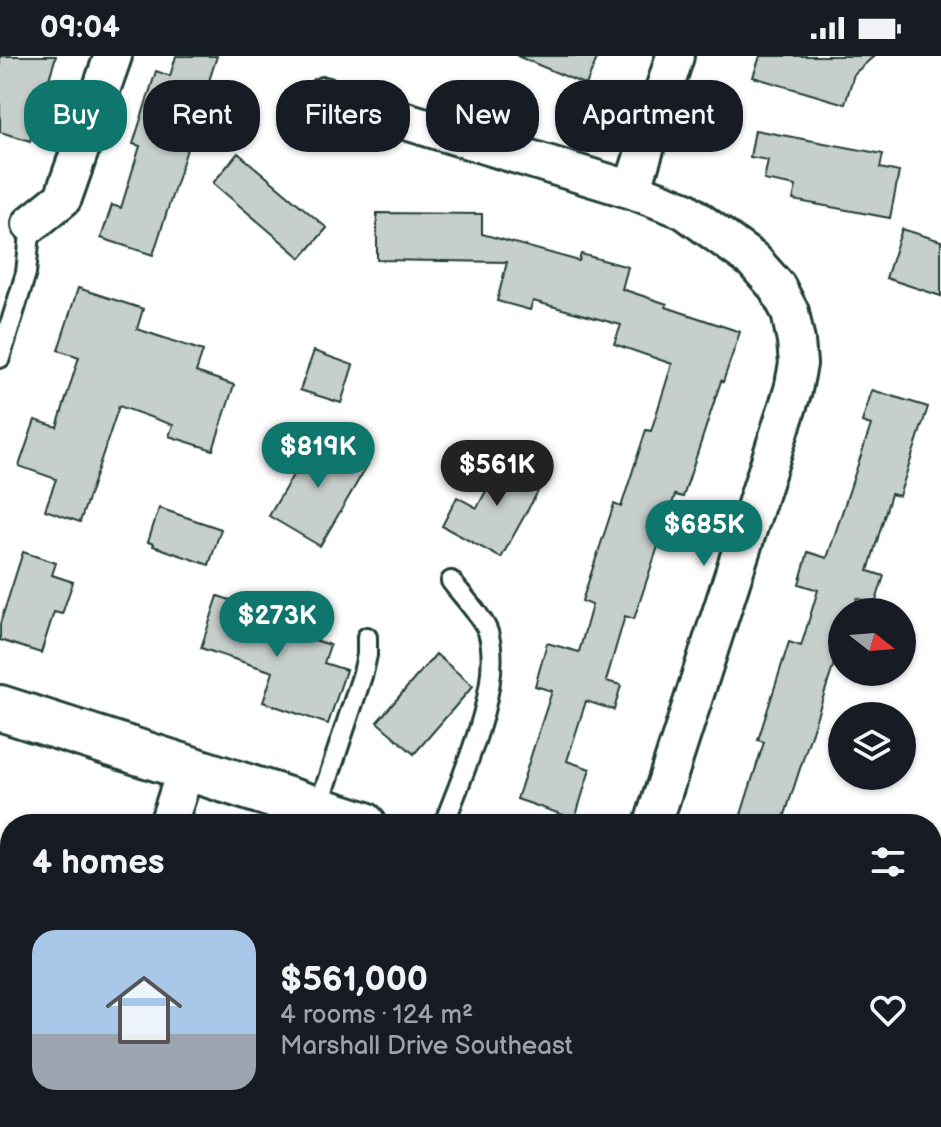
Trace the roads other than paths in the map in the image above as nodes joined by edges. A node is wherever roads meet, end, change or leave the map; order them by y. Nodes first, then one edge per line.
1 (113, 56) edge
2 (675, 56) edge
3 (410, 122) edge
4 (632, 190) junction
5 (31, 224) joint
6 (0, 358) edge
7 (451, 581) dead end
8 (367, 637) dead end
9 (0, 708) edge
10 (187, 766) junction
11 (318, 809) junction
12 (171, 814) edge
13 (333, 814) edge
14 (448, 814) edge
15 (656, 814) edge

1 - 5 street
2 - 4 street
3 - 4 street
4 - 15 street
5 - 6 lane
7 - 14 lane
8 - 11 lane
9 - 10 main road
10 - 11 main road
10 - 12 street
11 - 13 main road

